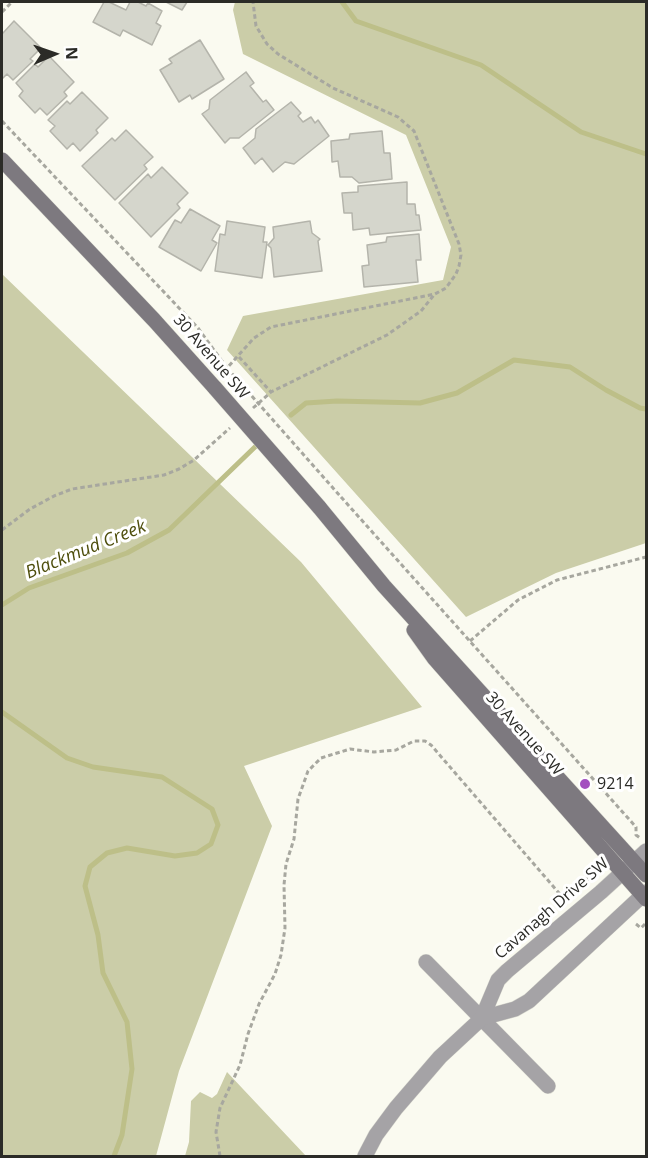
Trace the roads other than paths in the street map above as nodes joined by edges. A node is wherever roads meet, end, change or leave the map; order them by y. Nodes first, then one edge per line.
1 (2, 160) edge
2 (384, 585) junction
3 (646, 850) edge
4 (634, 861) junction
5 (622, 872) junction
6 (646, 875) edge
7 (645, 896) edge
8 (426, 962) dead end
9 (482, 1018) junction
10 (548, 1086) dead end
11 (365, 1156) edge

1 - 2 main road, 30 Avenue SW, bridge
2 - 4 main road, 30 Avenue SW
2 - 5 main road, 30 Avenue SW
3 - 4 street, Cavanagh Drive SW
4 - 5 street, Cavanagh Drive SW
4 - 6 main road, 30 Avenue SW
5 - 7 main road, 30 Avenue SW
5 - 9 street, Cavanagh Drive SW
7 - 9 street, Cavanagh Drive SW
8 - 9 street
9 - 10 street
9 - 11 street, Cavanagh Drive SW

